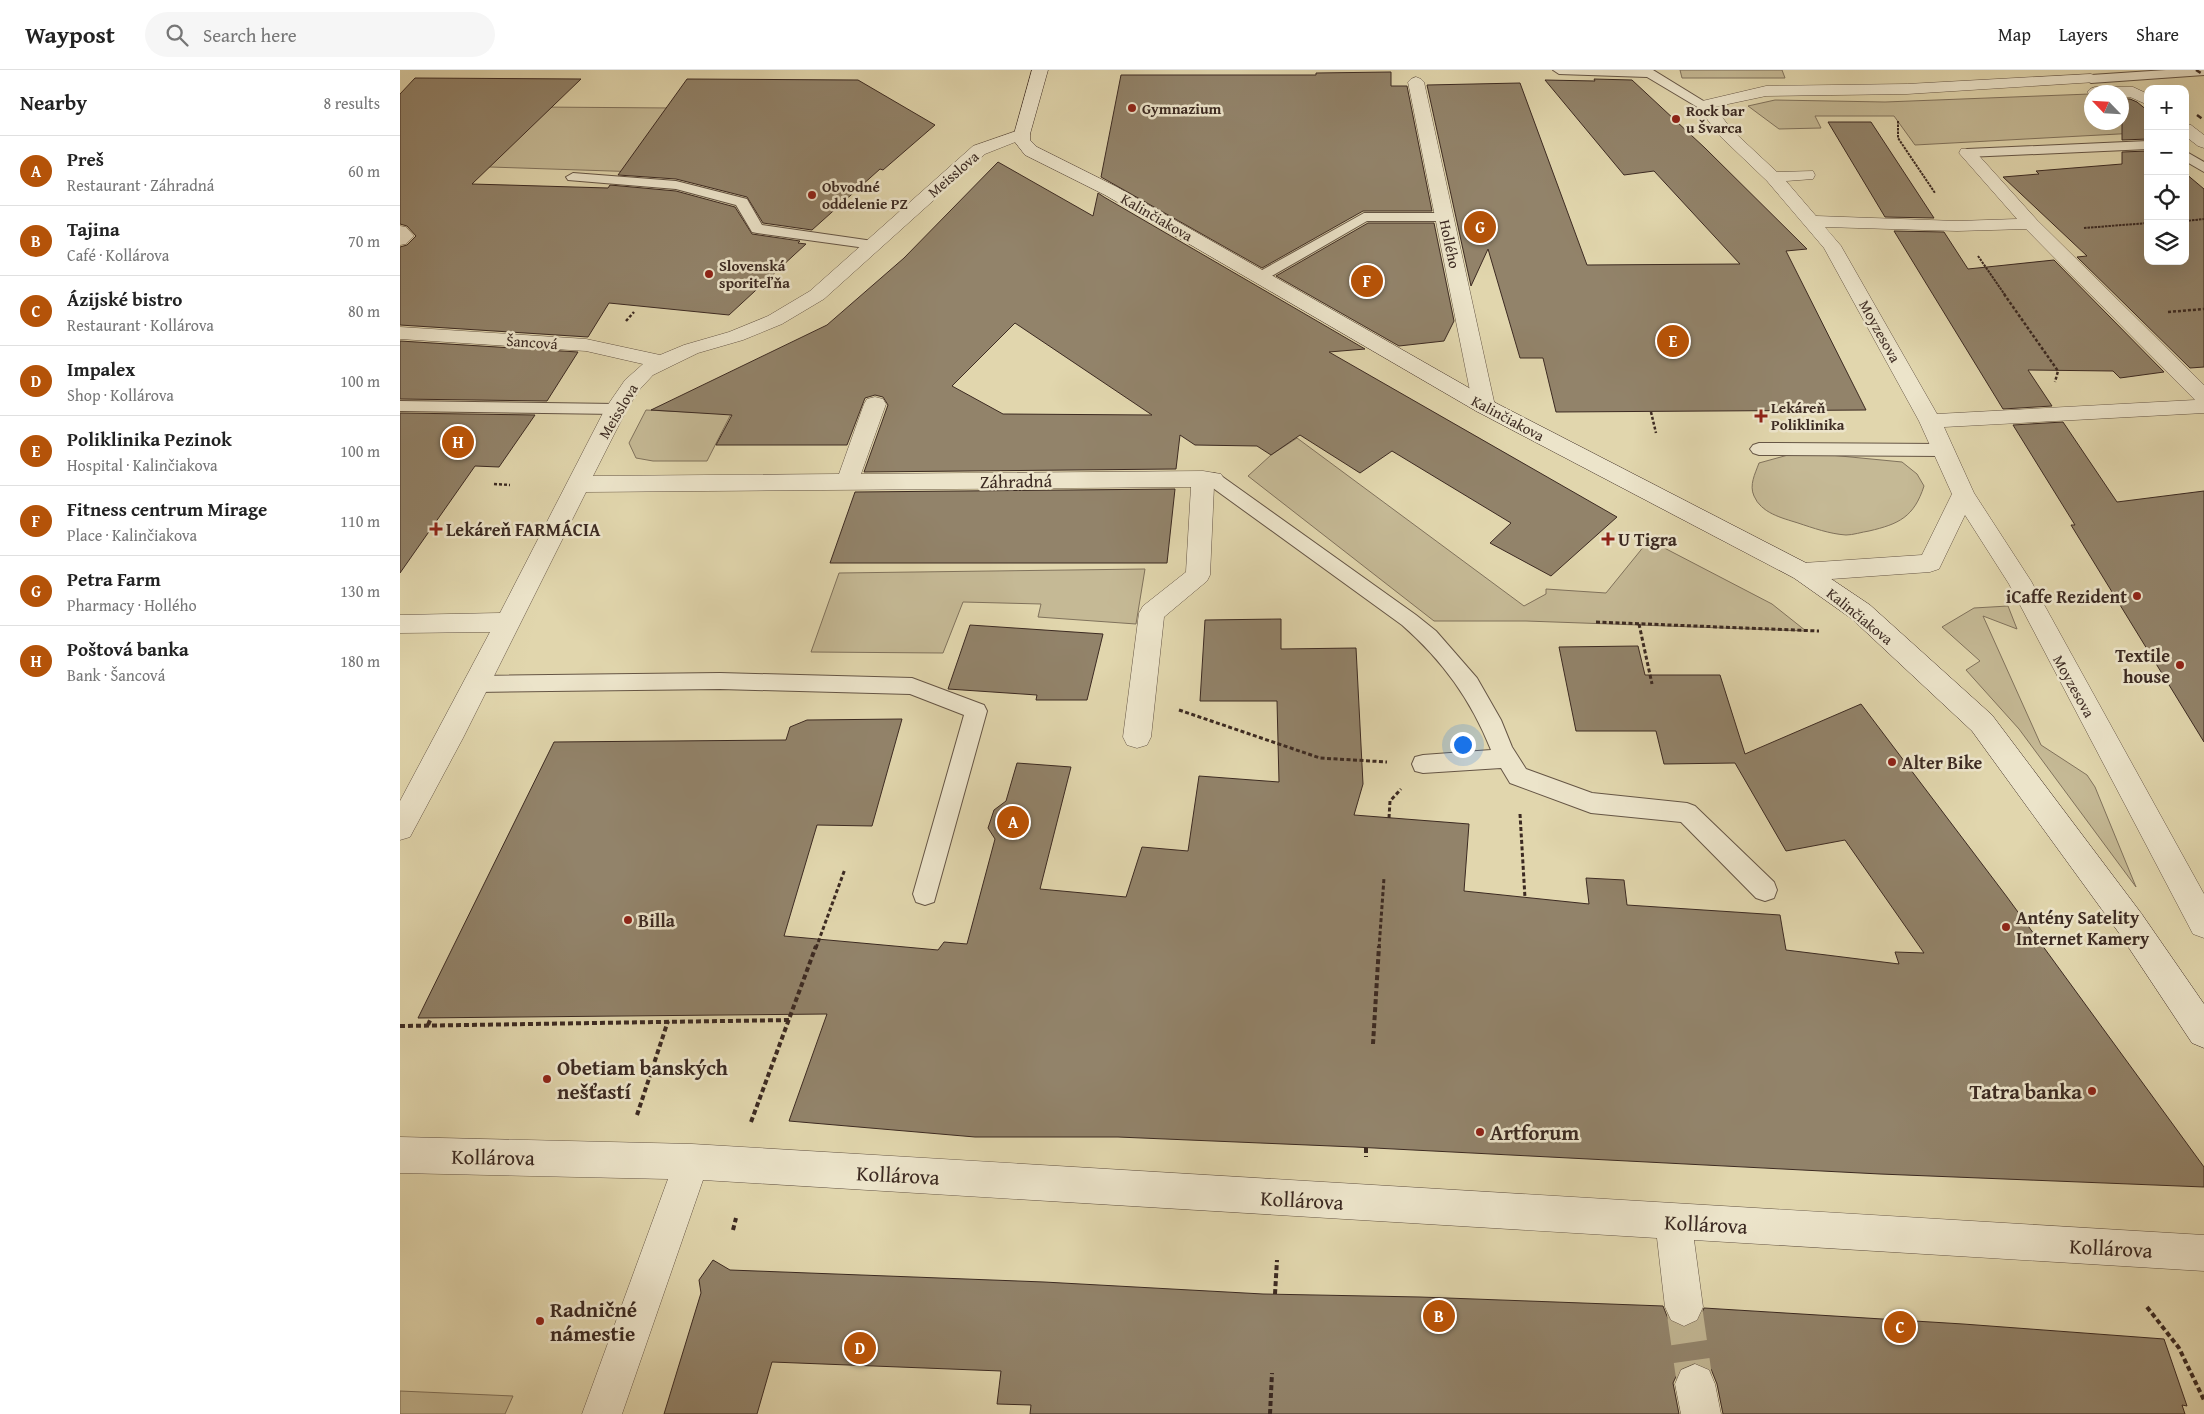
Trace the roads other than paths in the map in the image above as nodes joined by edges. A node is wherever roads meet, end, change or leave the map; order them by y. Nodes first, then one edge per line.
1 (1040, 70) edge
2 (1558, 70) edge
3 (2040, 70) edge
4 (2204, 71) edge
5 (1957, 72) edge
6 (1416, 82) dead end
7 (2112, 85) edge
8 (2084, 88) edge
9 (2084, 89) edge
10 (1837, 90) junction
11 (2129, 92) edge
12 (2033, 98) dead end
13 (2144, 98) edge
14 (1879, 103) dead end
15 (1704, 105) junction
16 (2188, 130) edge
17 (1022, 134) junction
18 (2204, 143) edge
19 (2144, 145) edge
20 (1968, 153) joint
21 (1807, 175) dead end
22 (574, 177) dead end
23 (1772, 177) junction
24 (1444, 217) junction
25 (1811, 221) junction
26 (2035, 228) junction
27 (400, 231) edge
28 (400, 240) edge
29 (873, 245) junction
30 (1260, 277) junction
31 (400, 333) edge
32 (662, 362) junction
33 (2204, 397) edge
34 (875, 404) dead end
35 (400, 406) edge
36 (1484, 406) junction
37 (2204, 406) edge
38 (616, 409) junction
39 (1930, 420) junction
40 (1759, 449) dead end
41 (1943, 450) junction
42 (1208, 479) junction
43 (847, 483) junction
44 (577, 484) junction
45 (1963, 494) junction
46 (1803, 572) junction
47 (508, 622) junction
48 (400, 624) edge
49 (476, 684) junction
50 (1137, 737) dead end
51 (1423, 764) road end
52 (1513, 767) junction
53 (400, 828) edge
54 (1765, 890) dead end
55 (925, 894) dead end
56 (2204, 924) edge
57 (2204, 1032) edge
58 (400, 1155) edge
59 (692, 1162) junction
60 (1673, 1222) junction
61 (2204, 1253) edge
62 (1684, 1307) tunnel mouth
63 (602, 1414) edge

1 - 17 street
2 - 15 lane
3 - 5 street
4 - 7 lane
5 - 10 street
6 - 24 street, Hollého
8 - 10 street
9 - 12 street
10 - 14 street
10 - 15 street
11 - 13 street
15 - 23 street, Moyzesova
16 - 18 street
17 - 29 street, Meisslova
17 - 30 street, Kalinčiakova
19 - 20 lane
20 - 26 street
21 - 23 street
22 - 29 lane
23 - 25 street, Moyzesova
24 - 30 lane
24 - 36 street, Hollého
25 - 26 street
25 - 39 street, Moyzesova
26 - 33 street
27 - 28 street
29 - 32 street, Meisslova
30 - 36 street, Kalinčiakova
31 - 32 street, Šancová
32 - 38 street, Meisslova
34 - 43 street
35 - 38 lane
36 - 46 street, Kalinčiakova
37 - 39 street
38 - 44 street, Meisslova
39 - 41 street, Moyzesova
40 - 41 lane
41 - 45 street, Moyzesova
42 - 43 street, Záhradná
42 - 50 street
42 - 52 lane
43 - 44 street, Záhradná
44 - 47 street, Meisslova
45 - 46 street
45 - 56 street, Moyzesova
46 - 57 street, Kalinčiakova
47 - 48 street
47 - 49 street, Meisslova
49 - 53 street, Meisslova
49 - 55 lane
51 - 52 lane
52 - 54 lane
58 - 59 street, Kollárova
59 - 60 street, Kollárova
59 - 63 street
60 - 61 street, Kollárova
60 - 62 street

